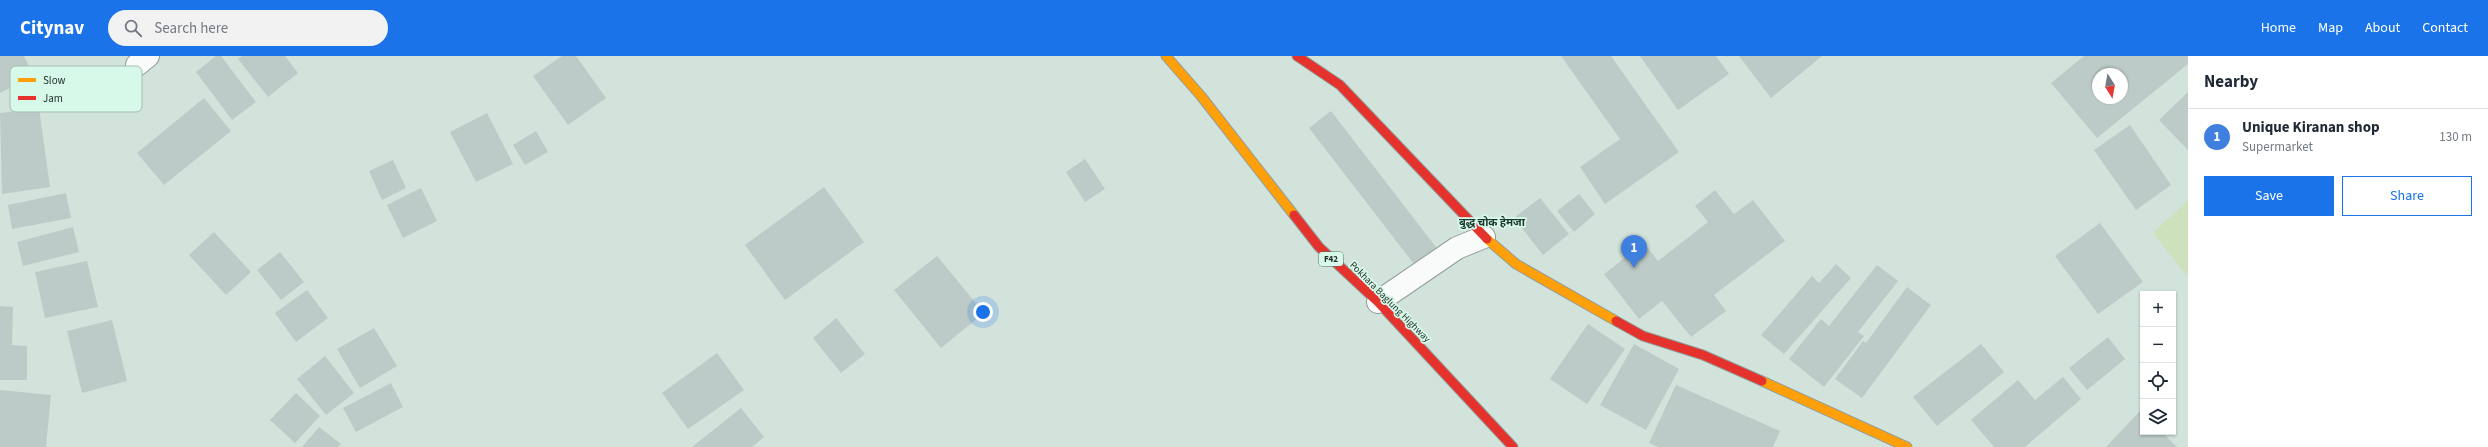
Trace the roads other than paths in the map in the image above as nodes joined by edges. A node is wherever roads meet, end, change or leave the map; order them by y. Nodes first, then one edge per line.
1 (1166, 56) edge
2 (1297, 56) edge
3 (1484, 237) junction
4 (1378, 302) junction
5 (1513, 447) edge
6 (1907, 447) edge

1 - 4 main road, Pokhara Baglung Highway / F42
2 - 3 main road
3 - 4 street
3 - 6 main road
4 - 5 main road, Pokhara Baglung Highway / F42

